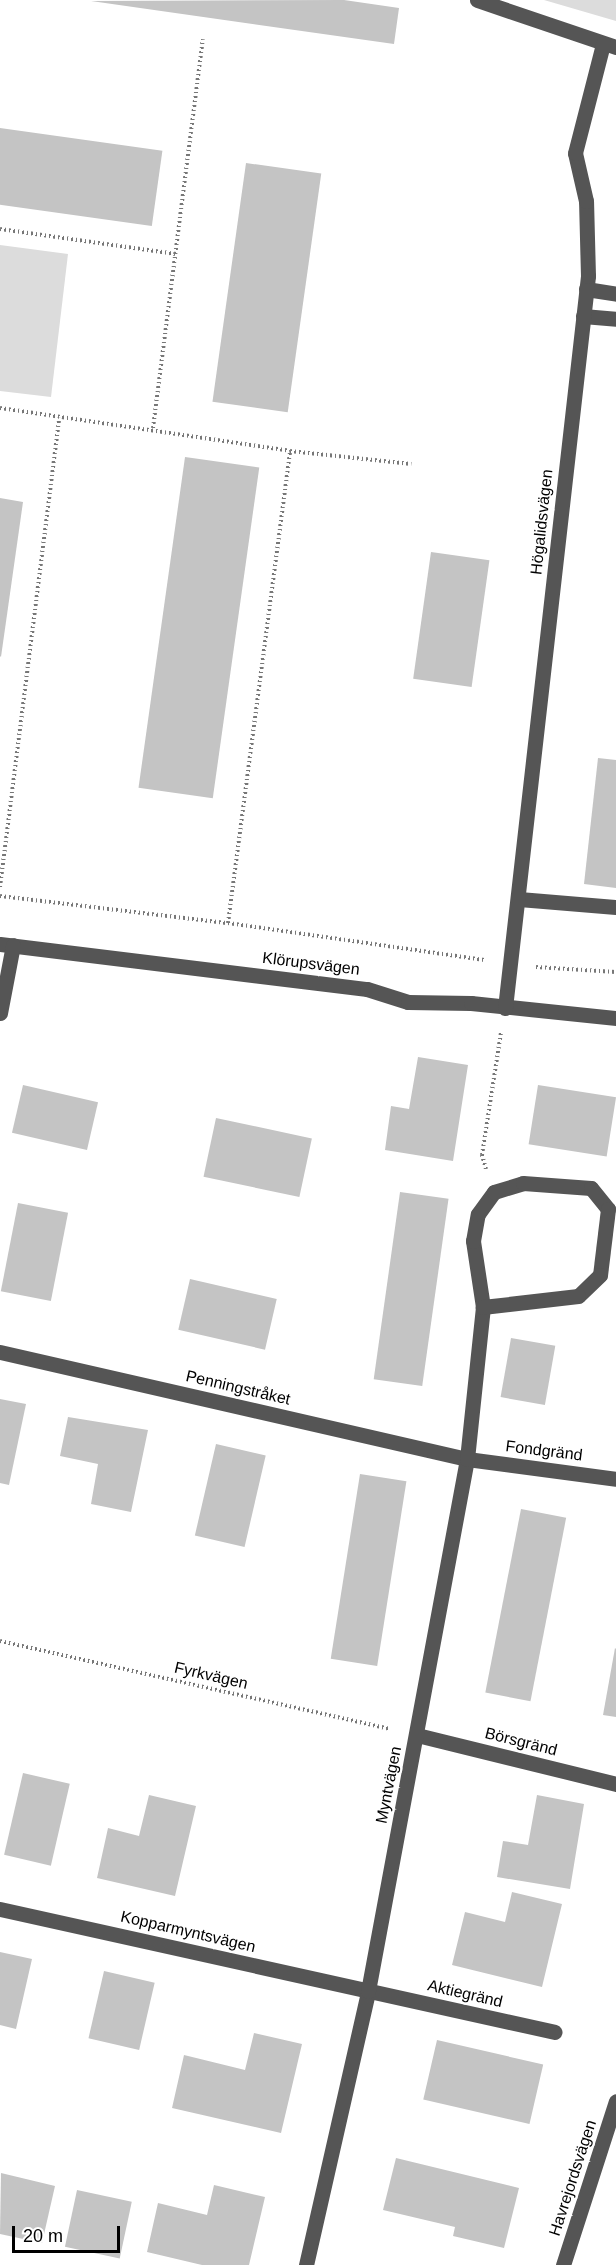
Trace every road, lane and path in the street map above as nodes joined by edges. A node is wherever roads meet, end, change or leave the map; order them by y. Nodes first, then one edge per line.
1 (477, 0) edge
2 (203, 39) dead end
3 (609, 45) edge
4 (0, 229) edge
5 (176, 255) junction
6 (586, 289) junction
7 (616, 294) edge
8 (583, 316) junction
9 (616, 319) edge
10 (0, 408) edge
11 (59, 418) junction
12 (153, 428) junction
13 (290, 451) junction
14 (411, 464) dead end
15 (0, 887) edge
16 (0, 896) edge
17 (519, 899) junction
18 (616, 907) edge
19 (228, 923) junction
20 (7, 944) edge
21 (510, 964) junction
22 (616, 972) edge
23 (505, 1008) junction
24 (0, 1012) edge
25 (616, 1018) edge
26 (494, 1192) junction
27 (483, 1307) junction
28 (0, 1352) edge
29 (467, 1459) junction
30 (616, 1479) edge
31 (0, 1641) edge
32 (417, 1735) junction
33 (616, 1784) edge
34 (0, 1909) edge
35 (368, 1991) junction
36 (555, 2032) dead end
37 (616, 2101) edge
38 (306, 2265) edge
39 (563, 2265) edge

1 - 3 street, Högalidsvägen
2 - 5 path
3 - 6 street, Högalidsvägen
4 - 5 path
5 - 12 path
6 - 7 street
6 - 8 street, Högalidsvägen
8 - 9 street
8 - 17 street, Högalidsvägen
10 - 11 path
11 - 12 path
11 - 15 path
12 - 13 path
13 - 14 path
13 - 19 path
16 - 19 path
17 - 18 street
17 - 21 street, Högalidsvägen
19 - 21 path
20 - 23 street, Klörupsvägen
20 - 24 street
21 - 22 path
21 - 23 street, Högalidsvägen
23 - 25 street, Klörupsvägen
23 - 26 path
26 - 27 street, Myntvägen
26 - 27 street
27 - 29 street, Myntvägen
28 - 29 street, Penningstråket
29 - 30 street, Fondgränd
29 - 32 street, Myntvägen
31 - 32 path, Fyrkvägen
32 - 33 street, Börsgränd
32 - 35 street, Myntvägen
34 - 35 street, Kopparmyntsvägen
35 - 36 street, Aktiegränd
35 - 38 street, Myntvägen
37 - 39 street, Havrejordsvägen

